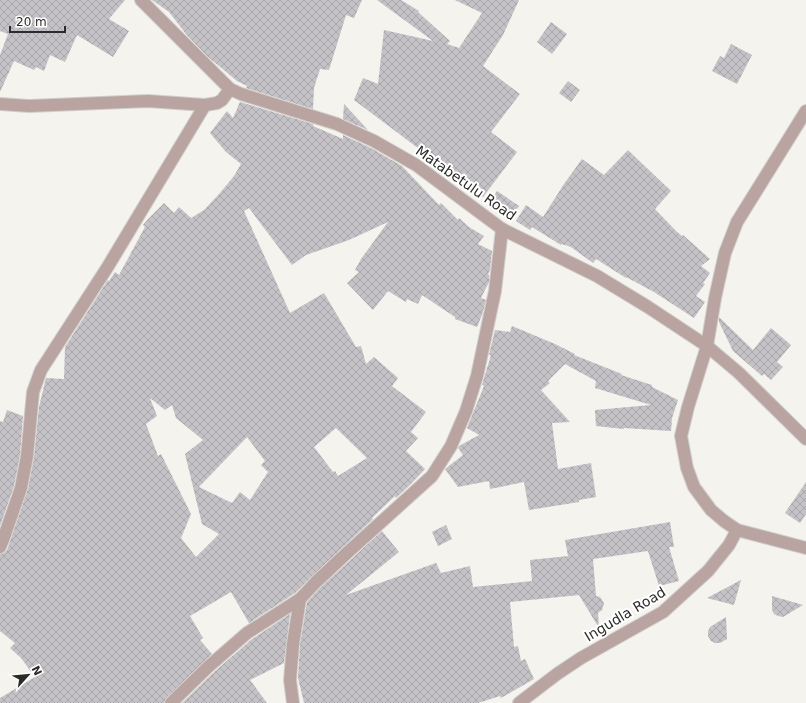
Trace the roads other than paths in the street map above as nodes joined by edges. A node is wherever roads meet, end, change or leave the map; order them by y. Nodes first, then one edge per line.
1 (141, 0) edge
2 (230, 89) junction
3 (0, 104) edge
4 (205, 105) junction
5 (806, 111) edge
6 (502, 229) junction
7 (707, 346) junction
8 (806, 439) edge
9 (737, 530) junction
10 (0, 547) edge
11 (806, 548) edge
12 (300, 599) junction
13 (171, 703) edge
14 (293, 703) edge
15 (519, 703) edge

1 - 2 street, Matabetulu Road
2 - 4 street
2 - 6 street, Matabetulu Road
3 - 4 street
4 - 10 street
5 - 7 street
6 - 7 street, Matabetulu Road
6 - 12 street
7 - 8 street, Matabetulu Road
7 - 9 street
9 - 11 street
9 - 15 street, Ingudla Road
12 - 13 street
12 - 14 street

